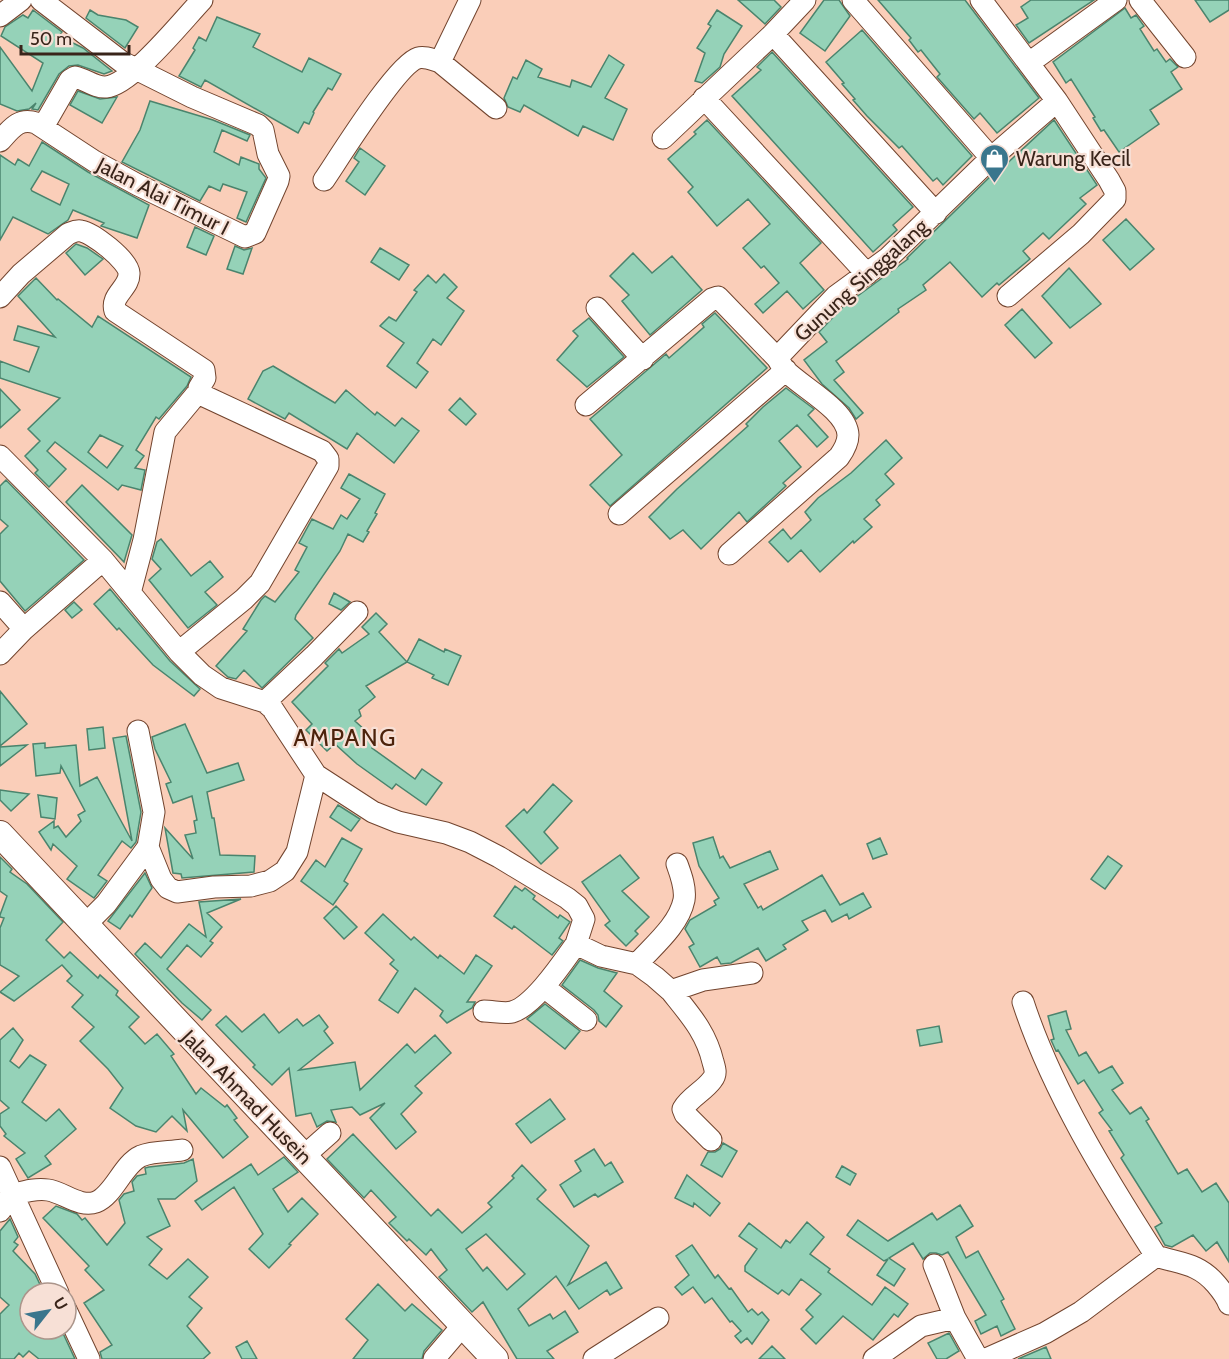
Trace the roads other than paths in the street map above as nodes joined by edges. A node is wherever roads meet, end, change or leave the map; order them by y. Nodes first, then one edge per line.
1 (21, 0) edge
2 (41, 0) edge
3 (202, 0) edge
4 (470, 0) edge
5 (805, 0) edge
6 (853, 0) edge
7 (981, 0) edge
8 (1116, 0) edge
9 (1140, 0) edge
10 (0, 16) edge
11 (773, 34) junction
12 (1185, 57) dead end
13 (440, 62) junction
14 (1029, 63) junction
15 (136, 70) junction
16 (704, 98) junction
17 (1057, 100) junction
18 (496, 108) dead end
19 (43, 127) junction
20 (663, 138) dead end
21 (0, 141) edge
22 (991, 158) junction
23 (324, 180) dead end
24 (936, 213) junction
25 (867, 274) junction
26 (1008, 296) dead end
27 (0, 297) edge
28 (597, 308) dead end
29 (643, 359) junction
30 (781, 364) junction
31 (199, 391) junction
32 (586, 405) dead end
33 (0, 456) edge
34 (619, 514) dead end
35 (729, 554) dead end
36 (103, 560) junction
37 (130, 593) junction
38 (0, 602) edge
39 (357, 612) dead end
40 (24, 629) junction
41 (179, 652) junction
42 (0, 654) edge
43 (265, 702) junction
44 (138, 731) dead end
45 (315, 775) junction
46 (0, 834) edge
47 (148, 847) junction
48 (677, 864) dead end
49 (84, 926) junction
50 (576, 944) junction
51 (637, 964) junction
52 (752, 973) dead end
53 (544, 987) junction
54 (671, 991) junction
55 (1023, 1002) dead end
56 (484, 1011) dead end
57 (586, 1020) dead end
58 (330, 1133) dead end
59 (711, 1140) dead end
60 (182, 1150) dead end
61 (304, 1156) junction
62 (0, 1167) edge
63 (6, 1203) edge
64 (1156, 1256) junction
65 (934, 1265) dead end
66 (51, 1281) edge
67 (1228, 1313) edge
68 (658, 1318) dead end
69 (955, 1318) junction
70 (463, 1325) junction
71 (78, 1336) edge
72 (603, 1357) edge
73 (89, 1359) edge
74 (434, 1359) edge
75 (495, 1359) edge
76 (874, 1359) edge
77 (978, 1359) edge
78 (986, 1359) edge

1 - 10 street
2 - 15 street, Jalan Alai Timur I
3 - 15 street
4 - 13 street
5 - 11 street
6 - 22 street
7 - 14 street
8 - 14 street
9 - 12 street
11 - 16 street
11 - 24 street
13 - 18 street
13 - 23 street
14 - 17 street
15 - 19 street
15 - 19 street, Jalan Alai Timur I
16 - 20 street
16 - 25 street
17 - 22 street, Gunung Singgalang
17 - 26 street
19 - 21 street
22 - 24 street, Gunung Singgalang
24 - 25 street, Gunung Singgalang
25 - 30 street, Gunung Singgalang
27 - 31 street
28 - 29 street
29 - 30 street
29 - 32 street
30 - 34 street
30 - 35 street, Gunung Singgalang
31 - 37 street
31 - 41 street
33 - 36 street
36 - 37 street
36 - 40 street
37 - 41 street
38 - 40 street
39 - 43 street
40 - 42 street
41 - 43 street
43 - 45 street
44 - 47 street
45 - 47 street
45 - 50 street
46 - 49 main road, Jalan Ahmad Husein
47 - 49 street
48 - 51 street
49 - 61 main road, Jalan Ahmad Husein
50 - 51 street
50 - 53 street
51 - 54 street
52 - 54 street
53 - 56 street
53 - 57 street
54 - 59 street
55 - 64 street
58 - 61 street
60 - 63 street
61 - 70 main road, Jalan Ahmad Husein
62 - 63 street
63 - 66 street
64 - 67 street
64 - 78 street
65 - 69 street
68 - 72 street
69 - 76 street
69 - 77 street
70 - 74 street
70 - 75 main road, Jalan Ahmad Husein
71 - 73 street

